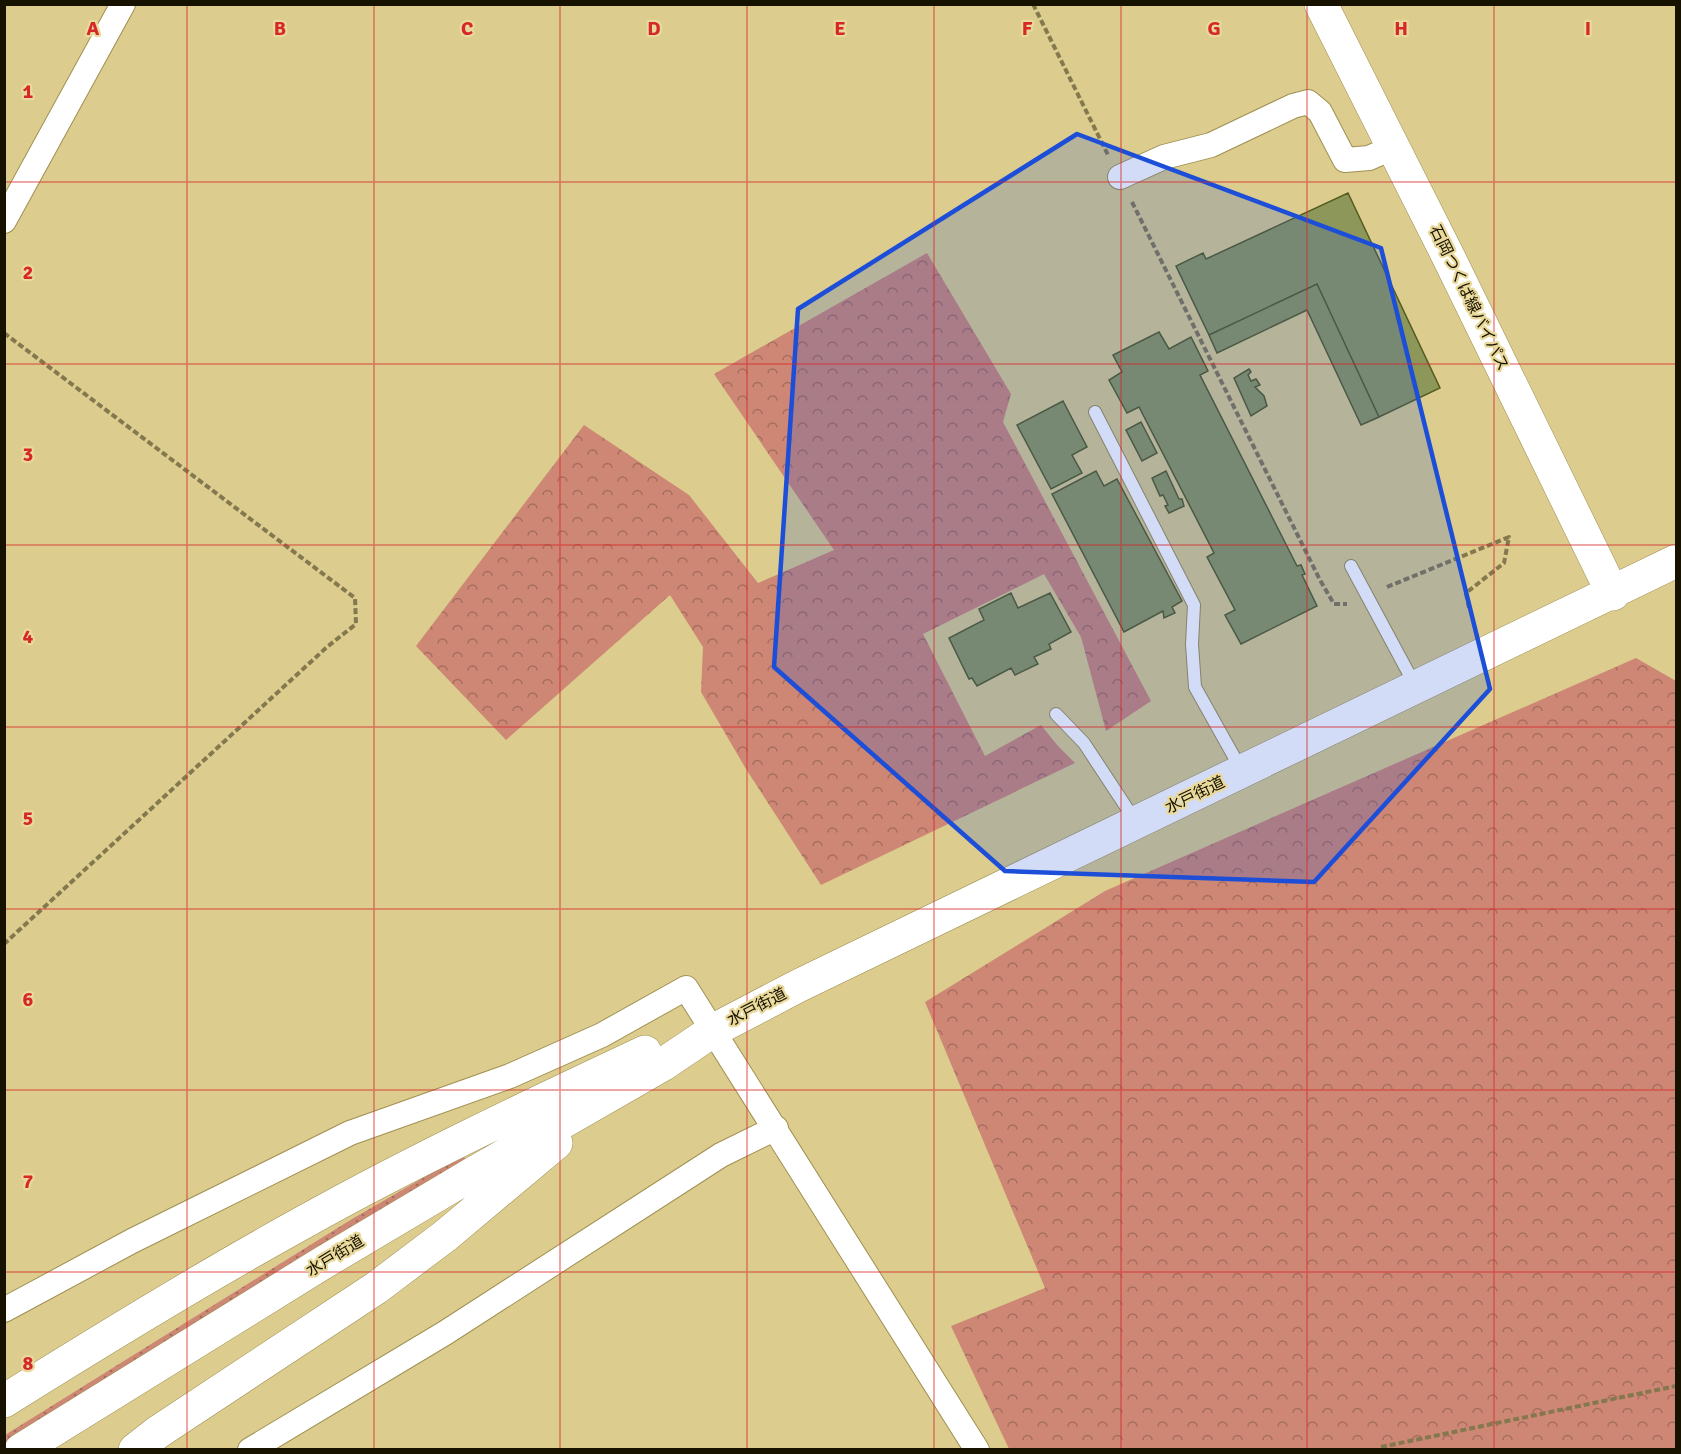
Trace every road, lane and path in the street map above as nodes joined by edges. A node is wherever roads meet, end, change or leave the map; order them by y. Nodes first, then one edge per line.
1 (123, 4) edge
2 (1033, 4) edge
3 (1321, 4) edge
4 (1394, 147) junction
5 (1120, 177) junction
6 (4, 221) edge
7 (4, 333) edge
8 (1095, 412) dead end
9 (1677, 561) edge
10 (1350, 566) dead end
11 (1612, 594) junction
12 (1367, 596) junction
13 (1469, 608) dead end
14 (1417, 688) junction
15 (1056, 714) dead end
16 (1242, 772) junction
17 (1137, 823) junction
18 (4, 944) edge
19 (714, 1030) junction
20 (593, 1105) junction
21 (776, 1128) junction
22 (4, 1310) edge
23 (104, 1339) junction
24 (1677, 1386) edge
25 (4, 1387) edge
26 (4, 1401) edge
27 (1381, 1447) dead end
28 (21, 1449) edge
29 (135, 1449) edge
30 (250, 1449) edge
31 (977, 1449) edge

1 - 6 street
2 - 5 path
3 - 4 main road, 石岡つくば線バイパス
4 - 5 street
4 - 11 main road, 石岡つくば線バイパス
5 - 12 path
7 - 18 path
8 - 16 lane
9 - 11 main road, 水戸街道
10 - 12 lane
11 - 14 main road, 水戸街道
12 - 13 path
12 - 14 lane
14 - 16 main road, 水戸街道
15 - 17 lane
16 - 17 main road, 水戸街道
17 - 19 main road, 水戸街道
19 - 20 main road, 水戸街道
19 - 21 street
19 - 22 street
19 - 23 main road, 水戸街道
20 - 28 main road, 水戸街道
20 - 29 main road
21 - 30 street
21 - 31 street
23 - 25 main road
23 - 26 main road, 水戸街道
24 - 27 path

